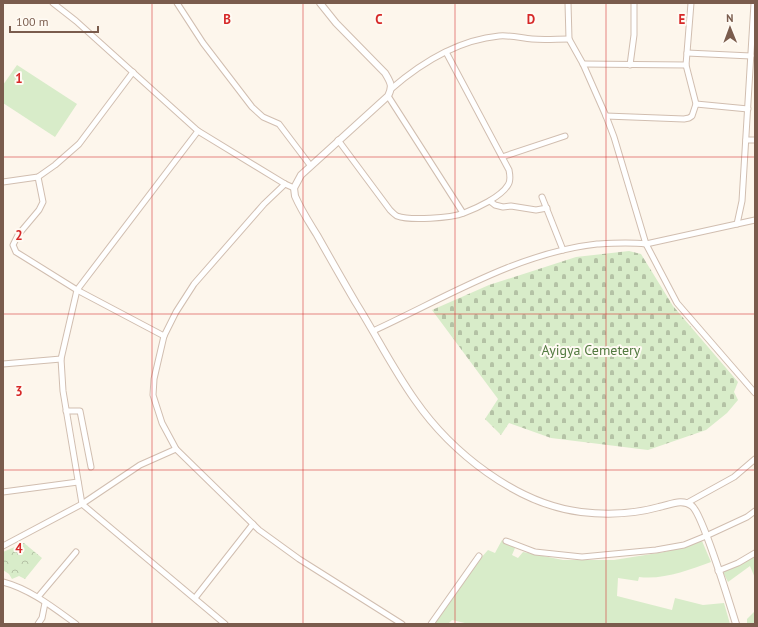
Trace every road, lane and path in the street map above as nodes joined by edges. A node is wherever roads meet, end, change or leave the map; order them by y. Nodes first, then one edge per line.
1 (53, 3) edge
2 (177, 3) edge
3 (320, 3) edge
4 (568, 3) edge
5 (634, 3) edge
6 (691, 3) edge
7 (754, 3) edge
8 (569, 39) junction
9 (446, 52) junction
10 (687, 53) junction
11 (751, 56) junction
12 (583, 64) junction
13 (630, 65) junction
14 (686, 65) junction
15 (133, 72) junction
16 (391, 89) junction
17 (388, 96) junction
18 (696, 104) junction
19 (748, 109) junction
20 (606, 116) junction
21 (198, 131) junction
22 (565, 136) dead end
23 (338, 140) junction
24 (746, 140) junction
25 (755, 140) edge
26 (502, 157) junction
27 (310, 165) junction
28 (38, 177) junction
29 (3, 182) edge
30 (285, 184) junction
31 (294, 188) junction
32 (542, 197) dead end
33 (490, 201) junction
34 (546, 208) junction
35 (463, 213) junction
36 (755, 220) edge
37 (737, 224) junction
38 (646, 244) junction
39 (563, 250) junction
40 (77, 290) junction
41 (373, 331) junction
42 (164, 336) junction
43 (61, 359) junction
44 (3, 364) edge
45 (755, 393) edge
46 (66, 411) junction
47 (176, 450) junction
48 (755, 459) edge
49 (91, 467) dead end
50 (78, 482) junction
51 (3, 492) edge
52 (687, 503) junction
53 (82, 504) junction
54 (755, 511) edge
55 (253, 524) junction
56 (706, 536) junction
57 (506, 541) dead end
58 (3, 546) edge
59 (76, 552) dead end
60 (755, 553) edge
61 (479, 556) dead end
62 (718, 570) junction
63 (3, 582) edge
64 (38, 597) junction
65 (195, 598) junction
66 (45, 603) junction
67 (38, 624) edge
68 (76, 624) edge
69 (225, 624) edge
70 (402, 624) edge
71 (431, 624) edge
72 (736, 624) edge

1 - 15 street
2 - 27 street
3 - 16 street
4 - 8 street
5 - 13 street
6 - 10 street
7 - 11 street
8 - 9 street
8 - 12 street
9 - 16 street
9 - 26 street
10 - 11 street
10 - 14 street
11 - 19 street
12 - 13 street
12 - 20 street
13 - 14 street
14 - 18 street
15 - 21 street
15 - 28 street
16 - 17 street
17 - 23 street
17 - 35 street
18 - 19 street
18 - 20 street
19 - 24 street
20 - 38 street
21 - 30 street
21 - 40 street
22 - 26 street
23 - 27 street
23 - 35 street
24 - 25 street
24 - 37 street
26 - 33 street
27 - 31 street
28 - 29 street
28 - 40 street
30 - 31 street
30 - 42 street
31 - 41 street
32 - 34 street
33 - 34 street
33 - 35 street
34 - 39 street
36 - 37 street
37 - 38 street
38 - 39 street
38 - 45 street
39 - 41 street
40 - 42 street
40 - 43 street
41 - 52 street
42 - 47 street
43 - 44 street
43 - 46 street
46 - 49 street
46 - 50 street
47 - 53 street
47 - 55 street
48 - 52 street
50 - 51 street
50 - 53 street
52 - 56 street
53 - 58 street
53 - 65 street
54 - 56 street
55 - 65 street
55 - 70 street
56 - 57 street
56 - 62 street
59 - 64 street
60 - 62 street
61 - 71 street
62 - 72 street
63 - 64 street
64 - 66 street
65 - 69 street
66 - 67 street
66 - 68 street

